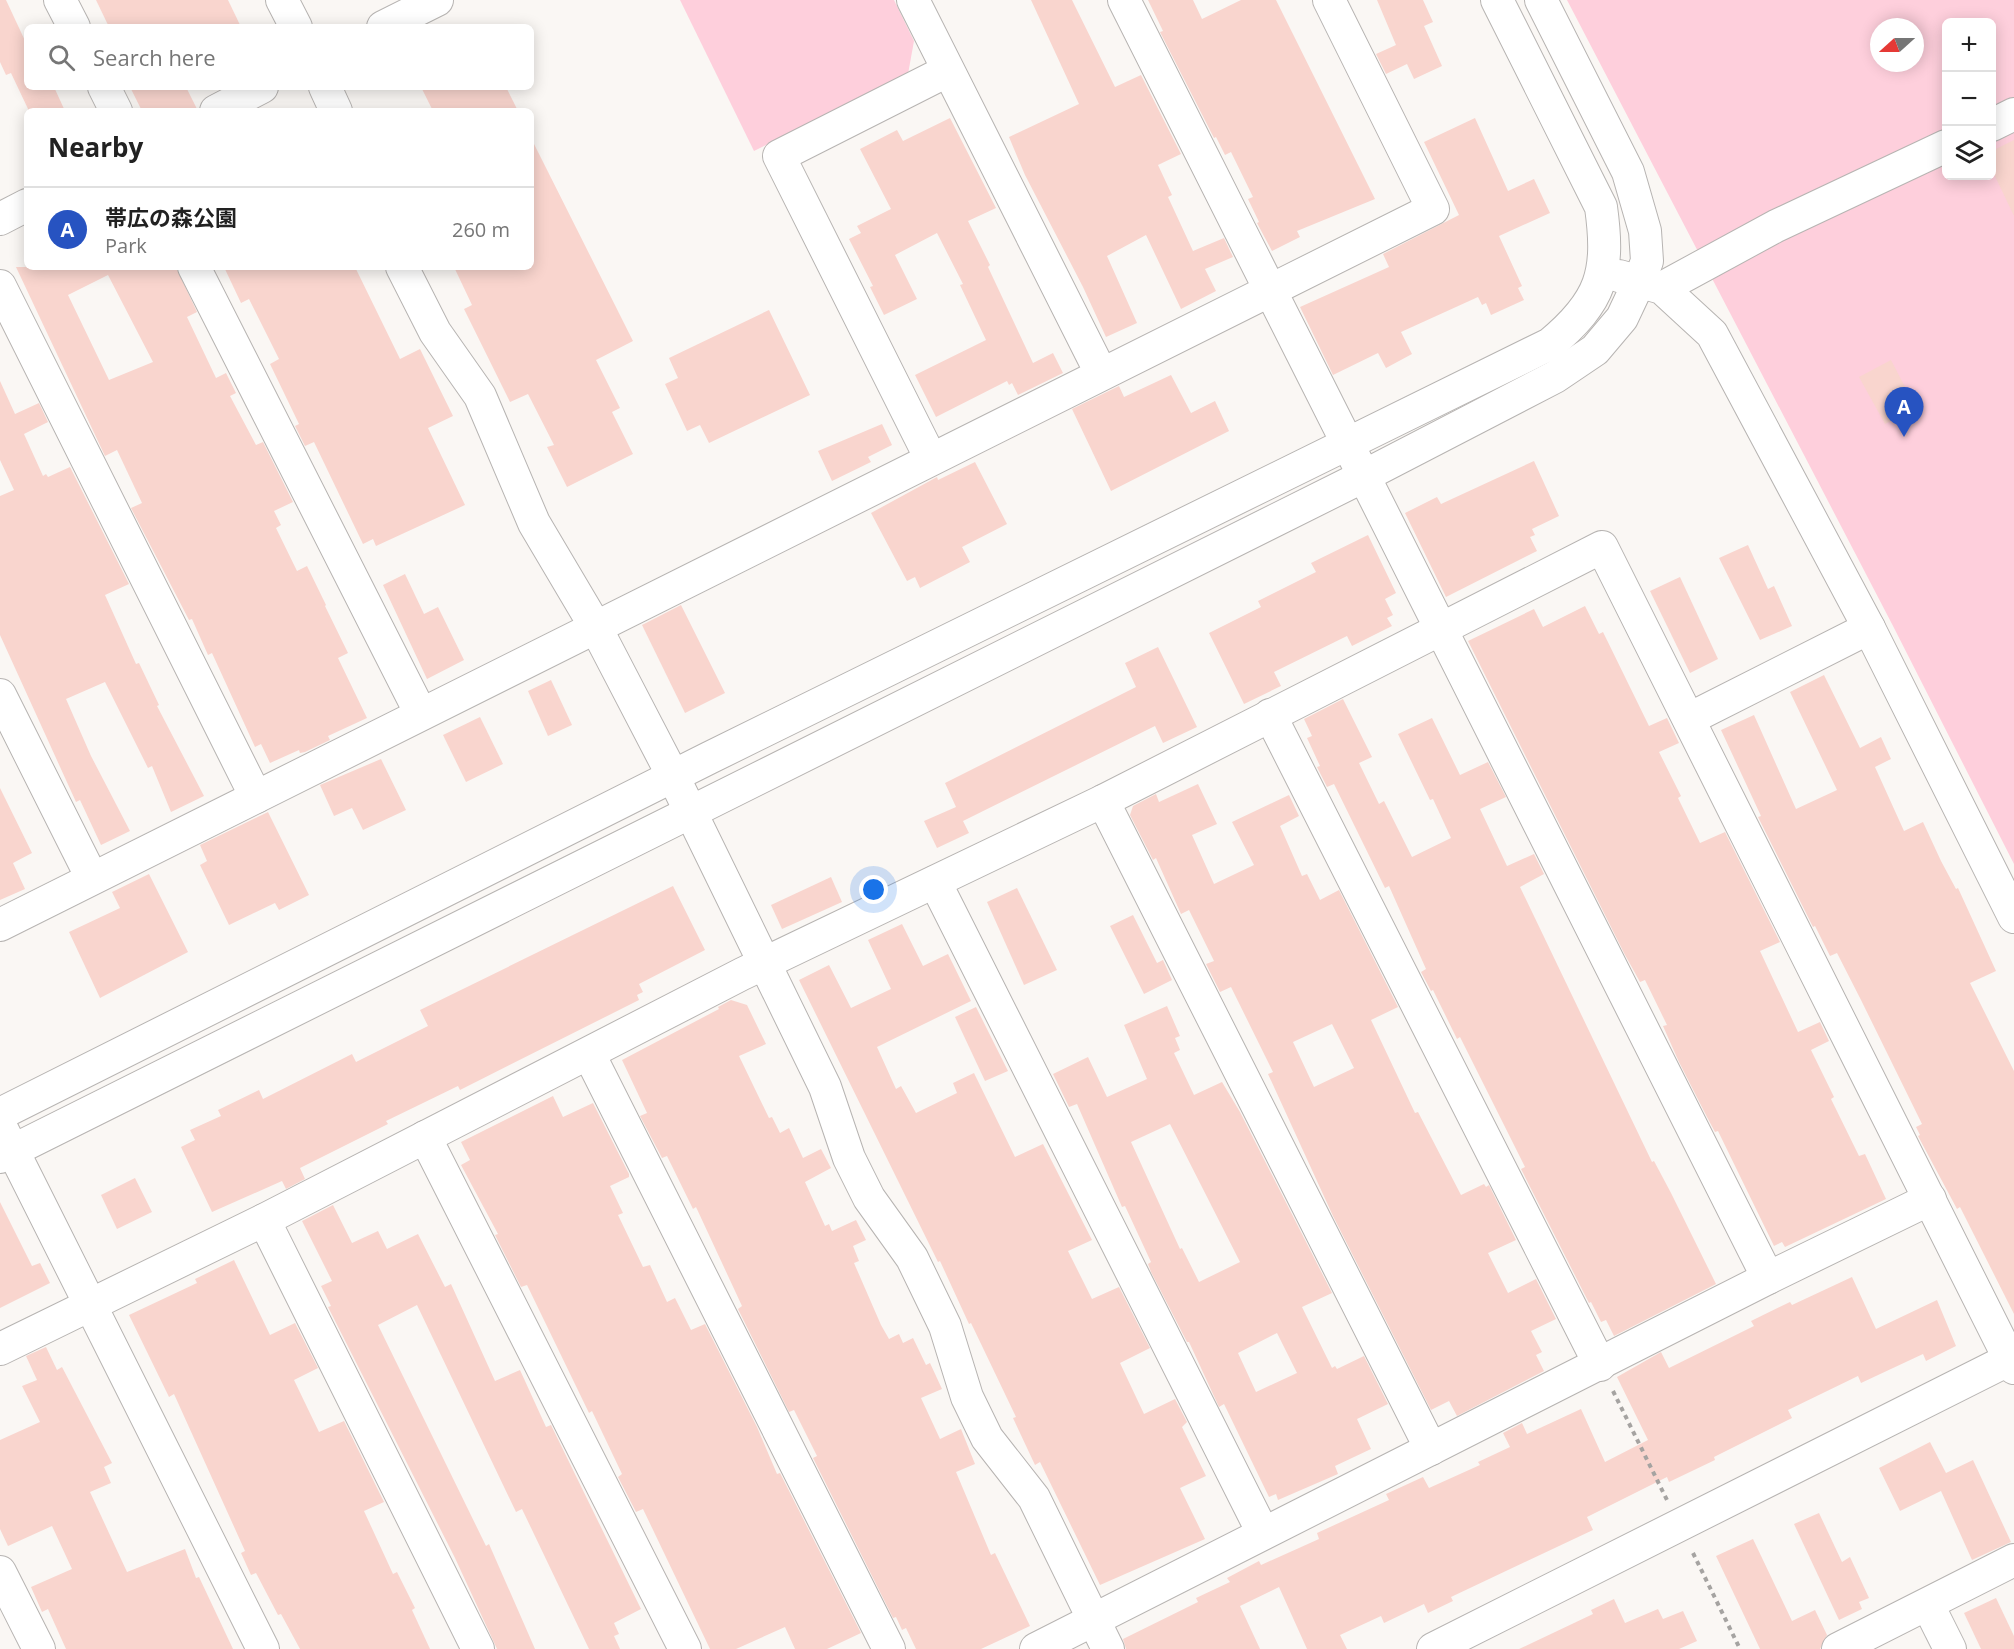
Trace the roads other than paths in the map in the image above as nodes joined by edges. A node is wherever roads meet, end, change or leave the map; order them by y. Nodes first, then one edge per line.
1 (60, 0) edge
2 (282, 0) edge
3 (437, 0) edge
4 (912, 0) edge
5 (1124, 0) edge
6 (1329, 0) edge
7 (1497, 0) edge
8 (1541, 0) edge
9 (72, 24) edge
10 (294, 24) edge
11 (388, 24) edge
12 (947, 71) junction
13 (106, 90) edge
14 (256, 90) edge
15 (326, 90) edge
16 (114, 108) edge
17 (222, 108) edge
18 (335, 108) edge
19 (2014, 114) edge
20 (1996, 123) edge
21 (1942, 148) edge
22 (24, 207) edge
23 (0, 219) edge
24 (196, 270) edge
25 (404, 270) edge
26 (1603, 271) junction
27 (0, 285) edge
28 (1650, 285) junction
29 (1269, 289) junction
30 (1101, 373) junction
31 (1345, 443) junction
32 (931, 459) junction
33 (1362, 477) junction
34 (595, 626) junction
35 (1440, 627) junction
36 (1869, 628) junction
37 (0, 695) edge
38 (421, 714) junction
39 (1270, 715) junction
40 (1689, 719) junction
41 (673, 776) junction
42 (256, 797) junction
43 (1103, 801) junction
44 (691, 813) junction
45 (92, 878) junction
46 (935, 882) junction
47 (2014, 917) edge
48 (0, 925) edge
49 (765, 963) junction
50 (590, 1054) junction
51 (0, 1114) edge
52 (426, 1137) junction
53 (5, 1144) edge
54 (1930, 1200) junction
55 (264, 1220) junction
56 (1768, 1278) junction
57 (90, 1305) junction
58 (0, 1349) edge
59 (2012, 1361) edge
60 (1600, 1365) junction
61 (1431, 1449) junction
62 (1263, 1533) junction
63 (2014, 1560) edge
64 (0, 1572) edge
65 (1928, 1605) junction
66 (1094, 1621) junction
67 (39, 1649) edge
68 (263, 1649) edge
69 (478, 1649) edge
70 (685, 1649) edge
71 (889, 1649) edge
72 (1036, 1649) edge
73 (1108, 1649) edge
74 (1434, 1649) edge
75 (1838, 1649) edge
76 (1950, 1649) edge

1 - 9 street
2 - 10 street
3 - 11 street
4 - 12 street
5 - 29 street
6 - 29 street
7 - 26 street
8 - 28 street
12 - 30 street
12 - 32 street
13 - 16 street
14 - 17 street
15 - 18 street
19 - 20 street
21 - 28 street
22 - 23 street
24 - 38 street
25 - 34 street
26 - 28 street
26 - 31 street
27 - 42 street
28 - 33 street
28 - 36 street
29 - 30 street
29 - 31 street
30 - 32 street
31 - 33 street
31 - 41 street
32 - 34 street
33 - 35 street
33 - 44 street
34 - 38 street
34 - 41 street
35 - 39 street
35 - 40 street
35 - 56 street
36 - 40 street
36 - 47 street
37 - 45 street
38 - 42 street
39 - 43 street
39 - 60 street
40 - 54 street
41 - 44 street
41 - 51 street
42 - 45 street
43 - 46 street
43 - 61 street
44 - 49 street
44 - 53 street
45 - 48 street
46 - 49 street
46 - 62 street
49 - 50 street
49 - 66 street
50 - 52 street
50 - 71 street
52 - 55 street
52 - 70 street
53 - 57 street
54 - 56 street
54 - 59 street
55 - 57 street
55 - 69 street
56 - 60 street
57 - 58 street
57 - 68 street
59 - 74 street
60 - 61 street
61 - 62 street
62 - 66 street
63 - 65 street
64 - 67 street
65 - 75 street
65 - 76 street
66 - 72 street
66 - 73 street

